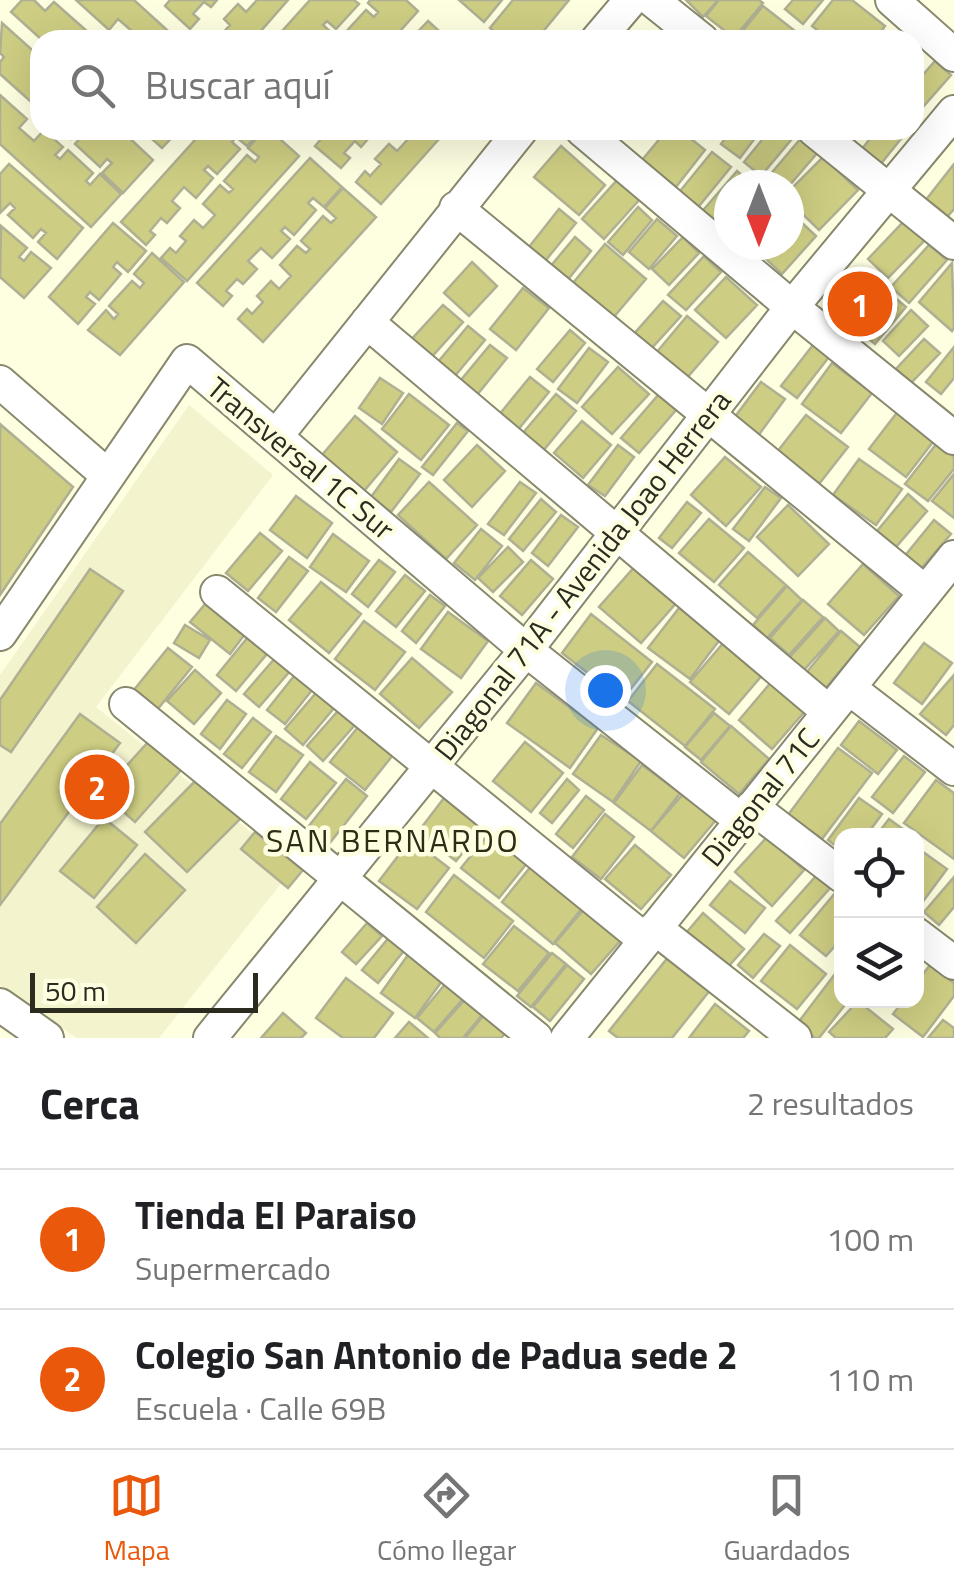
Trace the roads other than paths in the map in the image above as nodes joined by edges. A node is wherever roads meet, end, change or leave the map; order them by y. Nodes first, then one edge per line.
1 (632, 0) edge
2 (652, 0) edge
3 (892, 0) edge
4 (606, 30) edge
5 (690, 30) edge
6 (954, 55) edge
7 (954, 112) edge
8 (513, 140) edge
9 (594, 140) edge
10 (826, 140) edge
11 (889, 190) junction
12 (456, 208) junction
13 (954, 243) edge
14 (792, 307) junction
15 (367, 322) junction
16 (0, 382) edge
17 (706, 415) junction
18 (277, 435) junction
19 (954, 438) edge
20 (107, 475) junction
21 (615, 531) junction
22 (954, 558) edge
23 (217, 592) dead end
24 (925, 592) junction
25 (0, 634) edge
26 (526, 650) junction
27 (839, 700) junction
28 (126, 704) dead end
29 (433, 766) junction
30 (954, 769) edge
31 (746, 814) junction
32 (834, 871) edge
33 (339, 879) junction
34 (650, 934) junction
35 (924, 940) edge
36 (954, 962) edge
37 (0, 1006) edge
38 (47, 1038) edge
39 (210, 1038) edge
40 (536, 1038) edge
41 (566, 1038) edge
42 (795, 1038) edge

1 - 4 street
2 - 5 street
3 - 6 street
7 - 11 street, Diagonal 71A - Avenida Joao Herrera
8 - 12 street
9 - 14 street
10 - 11 street
11 - 13 street
11 - 14 street, Diagonal 71A - Avenida Joao Herrera
12 - 15 street
12 - 17 street
14 - 17 street, Diagonal 71A - Avenida Joao Herrera
14 - 19 street
15 - 18 street
15 - 21 street
16 - 20 street
17 - 21 street, Diagonal 71A - Avenida Joao Herrera
17 - 24 street
18 - 20 street, Transversal 1C Sur
18 - 26 street, Transversal 1C Sur
20 - 25 street
21 - 26 street, Diagonal 71A - Avenida Joao Herrera
21 - 27 street
22 - 24 street, Diagonal 71C
23 - 29 street
24 - 27 street, Diagonal 71C
26 - 29 street, Diagonal 71A - Avenida Joao Herrera
26 - 31 street, Transversal 1C Sur
27 - 30 street
27 - 31 street, Diagonal 71C
28 - 33 street
29 - 33 street, Diagonal 71A - Avenida Joao Herrera
29 - 34 street
31 - 32 street, Transversal 1C Sur
31 - 34 street, Diagonal 71C
33 - 39 street, Diagonal 71A - Avenida Joao Herrera
33 - 40 street
34 - 41 street, Diagonal 71C
34 - 42 street
35 - 36 street
37 - 38 street

